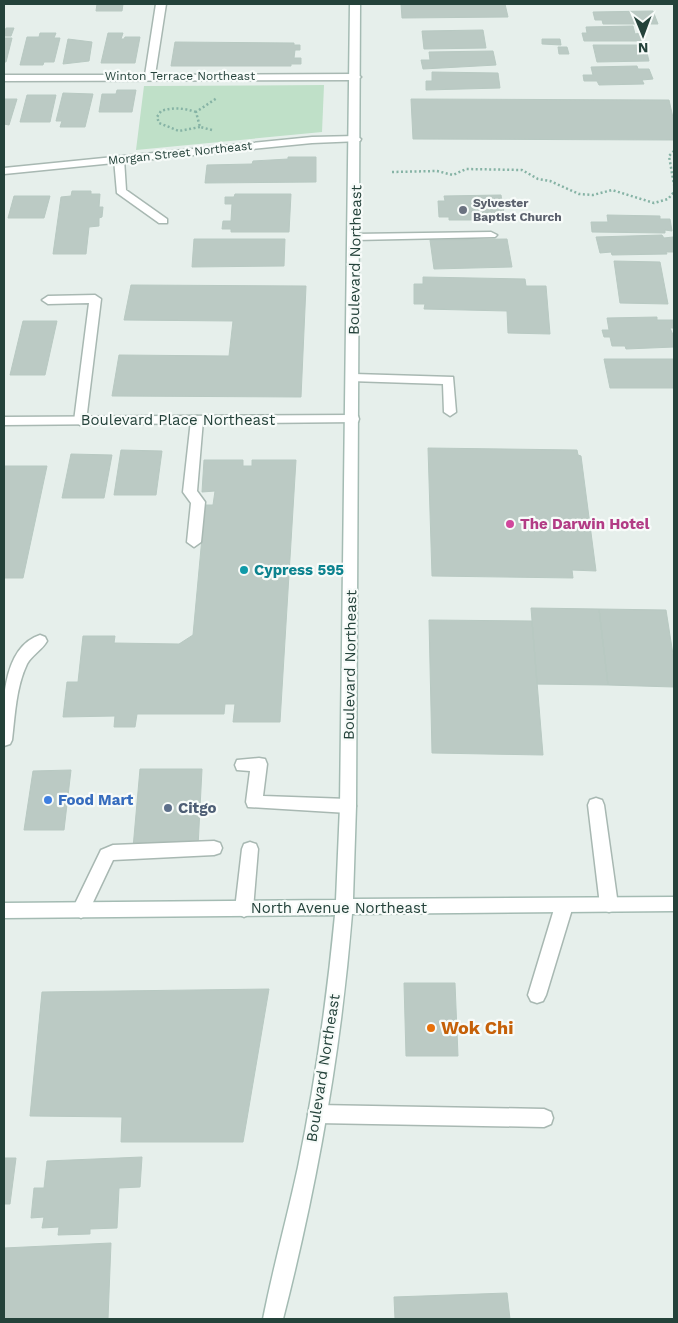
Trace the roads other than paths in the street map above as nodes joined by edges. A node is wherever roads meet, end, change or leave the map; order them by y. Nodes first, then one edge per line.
1 (160, 4) edge
2 (355, 4) edge
3 (150, 76) junction
4 (356, 76) junction
5 (4, 78) edge
6 (356, 138) junction
7 (119, 159) junction
8 (4, 170) edge
9 (162, 221) dead end
10 (491, 235) dead end
11 (355, 237) junction
12 (48, 300) dead end
13 (354, 378) junction
14 (450, 412) dead end
15 (353, 419) junction
16 (197, 420) junction
17 (4, 421) edge
18 (80, 421) junction
19 (194, 542) dead end
20 (40, 641) dead end
21 (4, 740) edge
22 (243, 765) dead end
23 (596, 805) dead end
24 (348, 806) junction
25 (214, 848) dead end
26 (250, 849) dead end
27 (674, 904) edge
28 (609, 905) junction
29 (564, 906) junction
30 (344, 908) junction
31 (244, 909) junction
32 (4, 910) edge
33 (81, 910) junction
34 (537, 995) dead end
35 (317, 1114) junction
36 (544, 1118) dead end
37 (273, 1319) edge

1 - 3 main road
2 - 4 main road, Boulevard Northeast
3 - 4 main road, Winton Terrace Northeast
3 - 5 main road, Winton Terrace Northeast
4 - 6 main road, Boulevard Northeast
6 - 7 main road, Morgan Street Northeast
6 - 11 main road, Boulevard Northeast
7 - 8 main road, Morgan Street Northeast
7 - 9 main road
10 - 11 main road
11 - 13 main road, Boulevard Northeast
12 - 18 main road
13 - 14 main road
13 - 15 main road, Boulevard Northeast
15 - 16 main road, Boulevard Place Northeast
15 - 24 main road, Boulevard Northeast
16 - 18 main road, Boulevard Place Northeast
16 - 19 main road
17 - 18 main road, Boulevard Place Northeast
20 - 21 main road
22 - 24 main road
23 - 28 main road
24 - 30 main road, Boulevard Northeast
25 - 33 main road
26 - 31 main road
27 - 28 main road, North Avenue Northeast
28 - 29 main road, North Avenue Northeast
29 - 30 main road, North Avenue Northeast
29 - 34 main road
30 - 31 main road, North Avenue Northeast
30 - 35 main road, Boulevard Northeast
31 - 33 main road, North Avenue Northeast
32 - 33 main road, North Avenue Northeast
35 - 36 main road
35 - 37 main road, Boulevard Northeast

